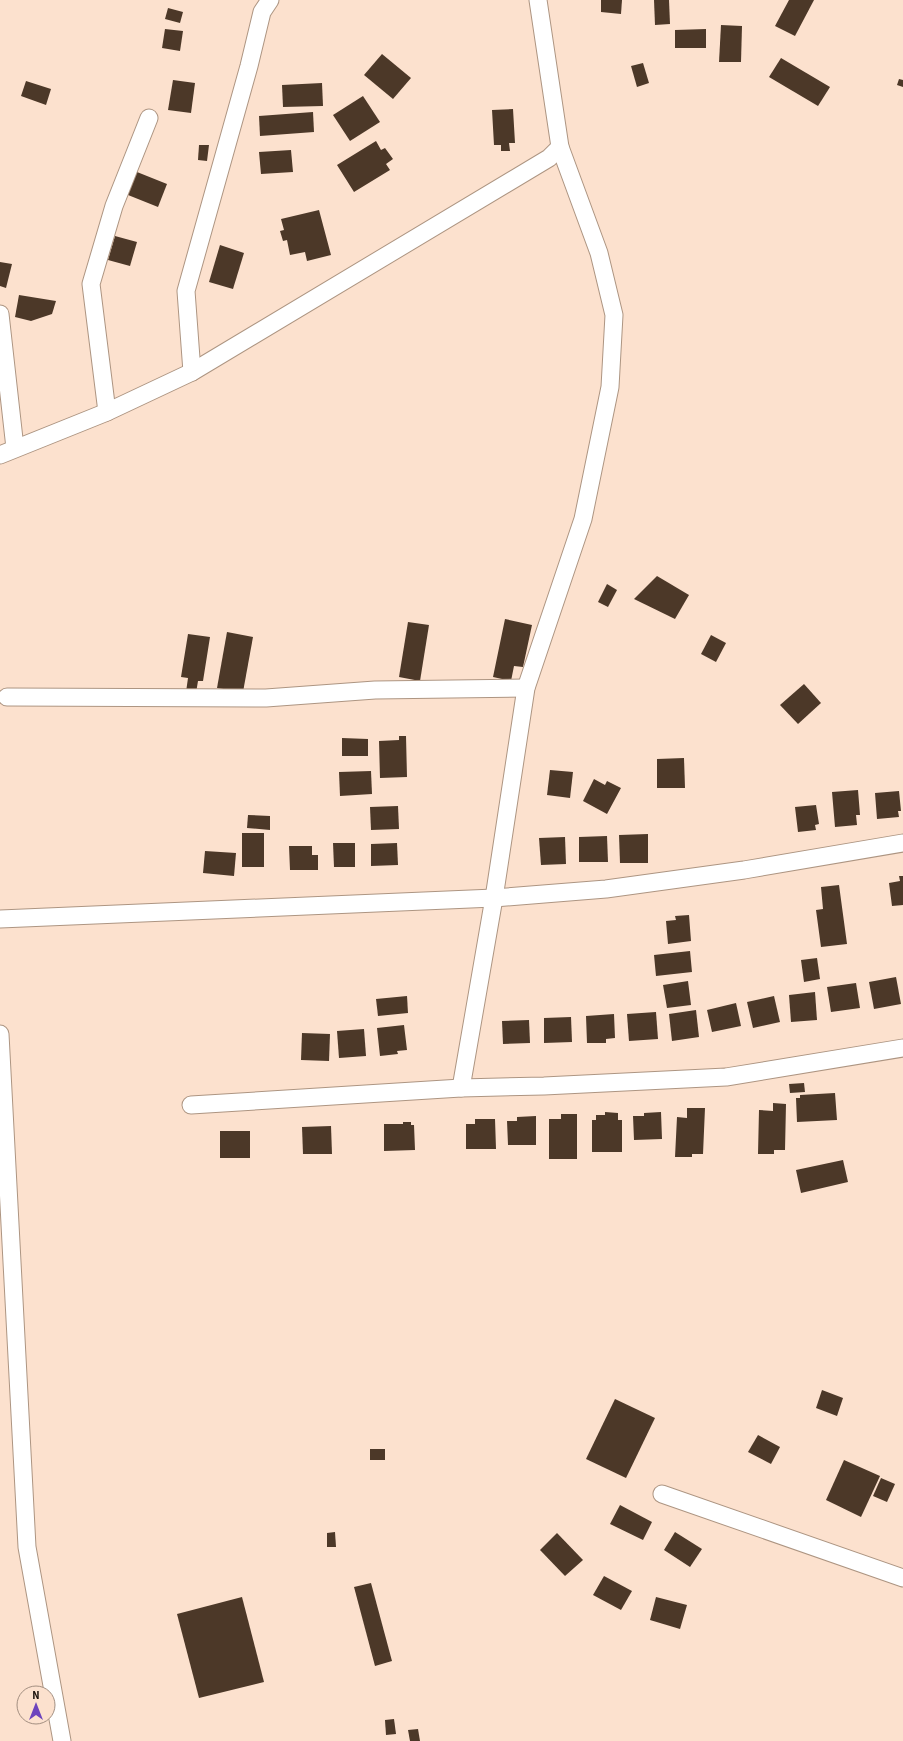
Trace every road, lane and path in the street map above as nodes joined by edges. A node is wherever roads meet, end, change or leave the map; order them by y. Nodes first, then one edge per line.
1 (270, 0) edge
2 (538, 0) edge
3 (149, 118) dead end
4 (560, 147) junction
5 (0, 314) edge
6 (192, 372) junction
7 (107, 412) junction
8 (8, 451) edge
9 (526, 688) junction
10 (7, 697) dead end
11 (903, 844) edge
12 (494, 898) junction
13 (0, 919) edge
14 (0, 1034) edge
15 (903, 1048) edge
16 (462, 1088) junction
17 (191, 1105) dead end
18 (662, 1494) dead end
19 (903, 1578) edge
20 (62, 1741) edge

1 - 6 street
2 - 4 street
3 - 7 street
4 - 6 street
4 - 9 street
5 - 8 street
6 - 7 street
7 - 8 street
9 - 10 street
9 - 12 street
11 - 12 street
12 - 13 street
12 - 16 street
14 - 20 street
15 - 16 street
16 - 17 street
18 - 19 street

